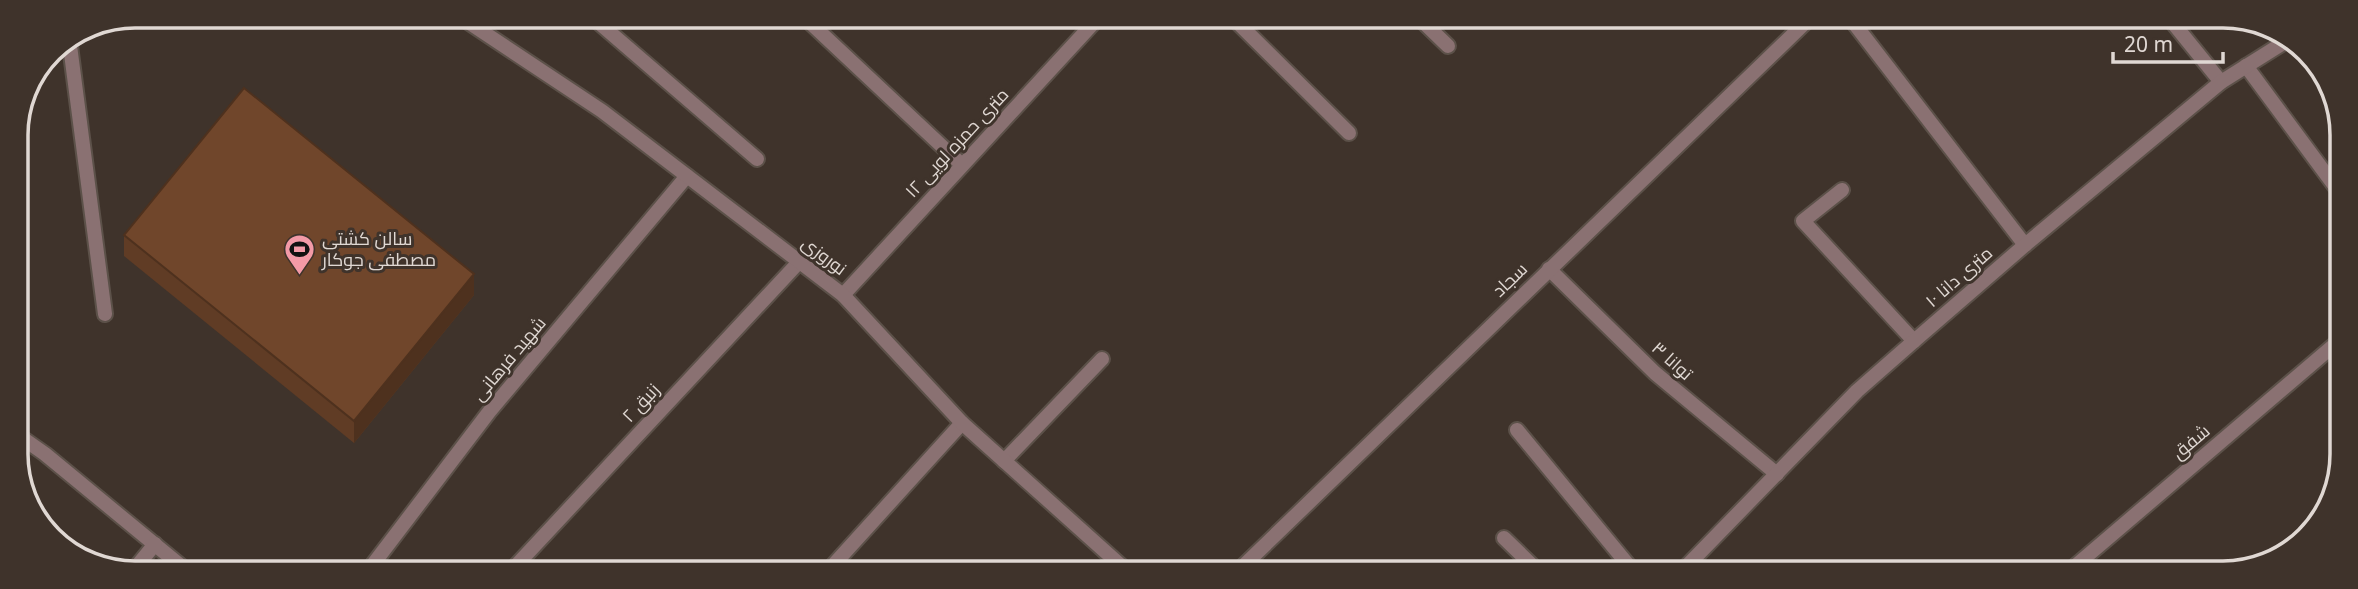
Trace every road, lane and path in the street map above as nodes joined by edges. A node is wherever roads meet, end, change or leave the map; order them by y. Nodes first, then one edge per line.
1 (477, 28) edge
2 (605, 28) edge
3 (816, 28) edge
4 (1089, 28) edge
5 (1244, 28) edge
6 (1429, 28) edge
7 (1800, 28) edge
8 (1858, 28) edge
9 (2177, 28) edge
10 (2280, 45) edge
11 (1448, 46) dead end
12 (71, 50) edge
13 (2246, 66) junction
14 (2221, 82) junction
15 (1349, 133) dead end
16 (757, 159) dead end
17 (962, 165) junction
18 (687, 176) junction
19 (2330, 179) edge
20 (1842, 190) dead end
21 (2025, 245) junction
22 (799, 262) junction
23 (1549, 269) junction
24 (843, 295) junction
25 (105, 314) dead end
26 (1914, 341) junction
27 (2330, 349) edge
28 (1102, 359) dead end
29 (962, 423) junction
30 (1517, 430) dead end
31 (28, 442) edge
32 (1004, 461) junction
33 (1777, 474) junction
34 (1504, 538) dead end
35 (155, 544) junction
36 (141, 561) edge
37 (175, 561) edge
38 (376, 561) edge
39 (520, 561) edge
40 (837, 561) edge
41 (1116, 561) edge
42 (1248, 561) edge
43 (1528, 561) edge
44 (1625, 561) edge
45 (1692, 561) edge
46 (2081, 561) edge

1 - 18 street, نوروزی
2 - 16 street
3 - 17 street
4 - 17 street, ۱۲ متری حمزه لویی
5 - 15 street
6 - 11 street
7 - 23 street, سجاد
8 - 21 street
9 - 14 street
10 - 13 street, ۱۰ متری دانا
12 - 25 street
13 - 14 street, ۱۰ متری دانا
13 - 19 street
14 - 21 street, ۱۰ متری دانا
17 - 24 street, ۱۲ متری حمزه لویی
18 - 22 street, نوروزی
18 - 38 street, شهید فرهانی
20 - 26 street
21 - 26 street, ۱۰ متری دانا
22 - 24 street, نوروزی
22 - 39 street, زنبق ۲
23 - 33 street, توانا ۳
23 - 42 street, سجاد
24 - 29 street, نوروزی
26 - 33 street, ۱۰ متری دانا
27 - 46 street, شفق
28 - 32 street
29 - 32 street, نوروزی
29 - 40 street
30 - 44 street
31 - 35 street
32 - 41 street, نوروزی
33 - 45 street, ۱۰ متری دانا
34 - 43 street
35 - 36 street
35 - 37 street

